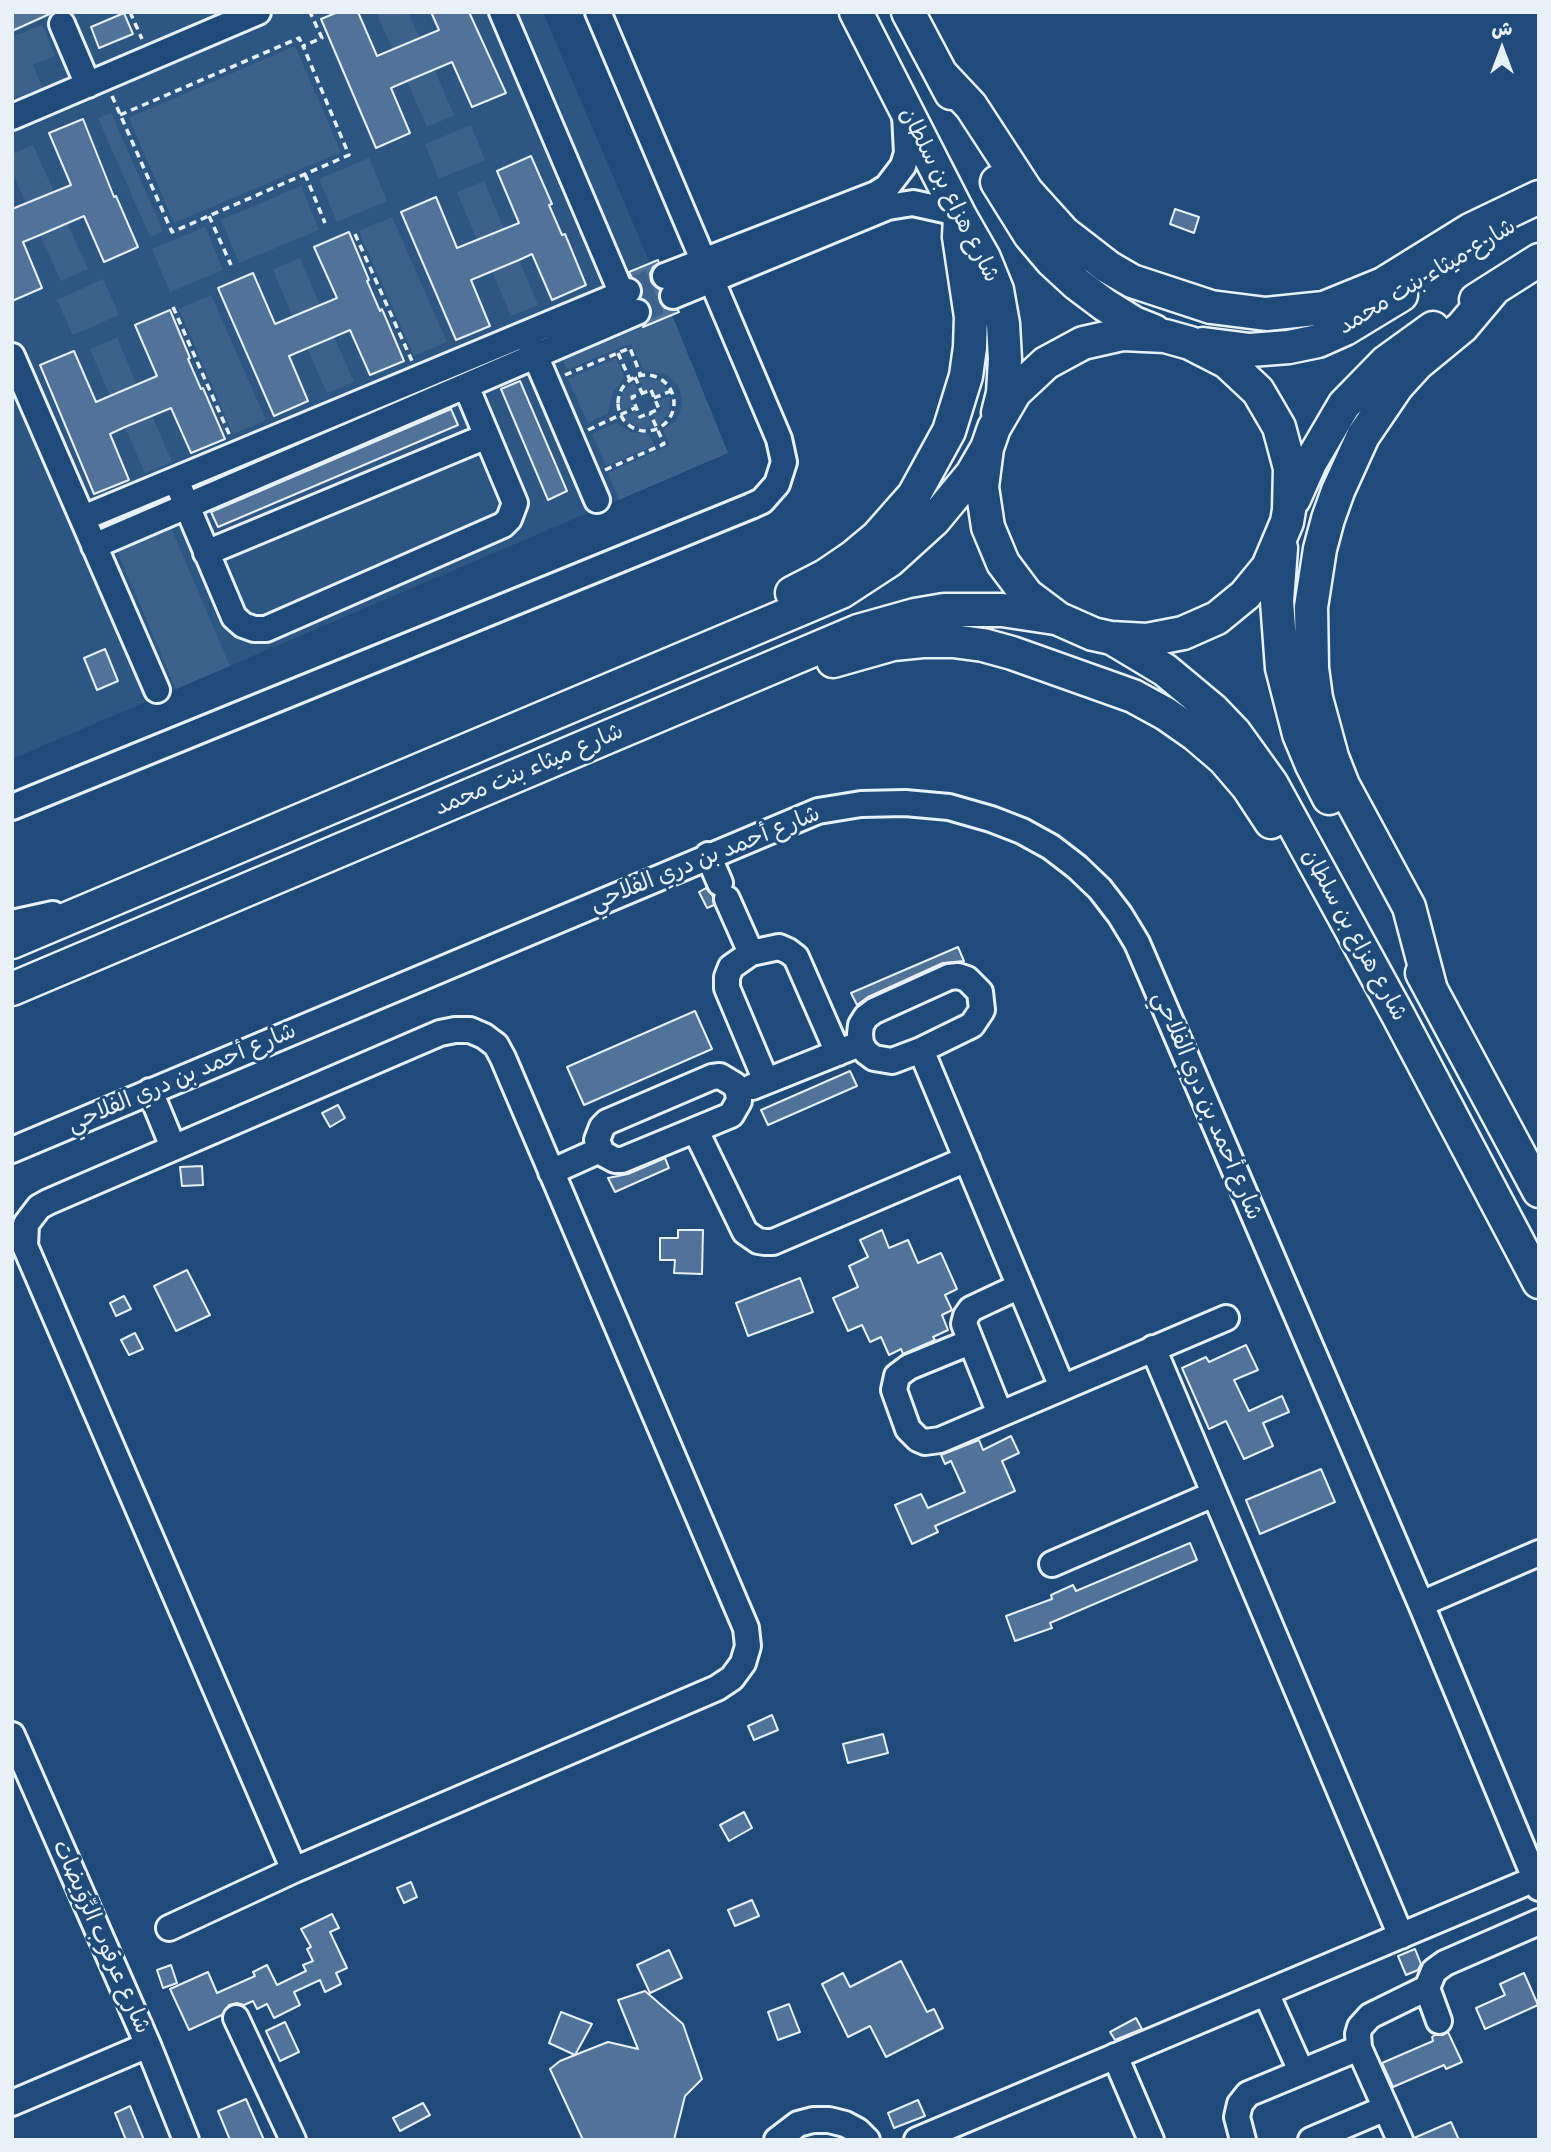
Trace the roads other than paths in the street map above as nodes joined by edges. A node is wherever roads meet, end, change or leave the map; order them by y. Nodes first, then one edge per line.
1 (258, 12) edge
2 (502, 12) edge
3 (597, 12) edge
4 (856, 12) edge
5 (908, 12) edge
6 (62, 24) dead end
7 (941, 74) junction
8 (96, 81) junction
9 (904, 107) junction
10 (12, 117) edge
11 (1539, 197) edge
12 (1539, 209) edge
13 (959, 215) junction
14 (1539, 260) edge
15 (708, 270) junction
16 (669, 286) tunnel mouth
17 (1494, 289) junction
18 (1177, 339) junction
19 (531, 345) junction
20 (12, 356) edge
21 (466, 386) junction
22 (487, 436) junction
23 (991, 438) junction
24 (176, 480) junction
25 (592, 489) road end
26 (187, 506) junction
27 (83, 518) junction
28 (1287, 522) junction
29 (94, 546) junction
30 (206, 553) junction
31 (1059, 619) junction
32 (1111, 638) junction
33 (746, 678) junction
34 (624, 684) junction
35 (157, 690) dead end
36 (12, 807) edge
37 (708, 855) junction
38 (1327, 886) junction
39 (89, 910) junction
40 (12, 923) edge
41 (12, 942) edge
42 (751, 953) junction
43 (12, 989) edge
44 (1431, 990) junction
45 (861, 1044) junction
46 (921, 1050) junction
47 (838, 1053) junction
48 (766, 1081) junction
49 (150, 1091) junction
50 (738, 1092) junction
51 (696, 1130) junction
52 (173, 1147) junction
53 (12, 1150) edge
54 (600, 1150) junction
55 (967, 1159) junction
56 (551, 1172) junction
57 (1539, 1191) edge
58 (1539, 1282) edge
59 (1020, 1286) junction
60 (1226, 1318) dead end
61 (970, 1342) junction
62 (1153, 1348) junction
63 (1062, 1387) junction
64 (1000, 1414) junction
65 (1214, 1494) junction
66 (1539, 1553) edge
67 (1052, 1564) dead end
68 (1421, 1604) junction
69 (12, 1735) edge
70 (293, 1870) junction
71 (1537, 1884) edge
72 (1463, 1910) junction
73 (1539, 1922) edge
74 (169, 1928) dead end
75 (1401, 1936) junction
76 (1451, 1960) junction
77 (1427, 1988) junction
78 (1266, 1993) junction
79 (236, 2018) dead end
80 (1438, 2021) dead end
81 (148, 2045) junction
82 (1359, 2048) junction
83 (1115, 2056) junction
84 (1301, 2071) junction
85 (12, 2103) edge
86 (1386, 2108) junction
87 (186, 2140) edge
88 (293, 2140) edge
89 (776, 2140) edge
90 (867, 2140) edge
91 (917, 2140) edge
92 (1151, 2140) edge
93 (1243, 2140) edge
94 (1311, 2140) edge
95 (1401, 2140) edge

1 - 8 street
2 - 19 street
3 - 15 street
4 - 9 main road, شارع هزاع بن سلطان
5 - 7 main road, شارع هزاع بن سلطان
6 - 8 street
7 - 11 main road
7 - 18 main road, شارع هزاع بن سلطان
8 - 10 street
9 - 13 main road, شارع هزاع بن سلطان
9 - 15 street
12 - 18 main road, شارع ميثاء بنت محمد
13 - 15 street
13 - 23 main road, شارع هزاع بن سلطان
13 - 34 main road
14 - 17 main road, شارع ميثاء بنت محمد
15 - 16 street
15 - 36 street
17 - 28 main road, شارع ميثاء بنت محمد
17 - 44 main road
18 - 23 main road, شارع ميثاء بنت محمد
18 - 28 main road
19 - 21 street
19 - 24 street
19 - 25 street
20 - 27 street
21 - 22 street
21 - 26 street
22 - 30 street
22 - 30 street
23 - 31 main road
23 - 34 main road, شارع ميثاء بنت محمد
24 - 26 street
24 - 27 street
26 - 29 street
26 - 30 street
27 - 29 street
28 - 32 main road, شارع ميثاء بنت محمد
28 - 44 main road, شارع هزاع بن سلطان
29 - 35 street
31 - 32 main road
31 - 33 main road, شارع ميثاء بنت محمد
32 - 38 main road, شارع هزاع بن سلطان
33 - 38 main road
33 - 43 main road, شارع ميثاء بنت محمد
34 - 39 main road, شارع ميثاء بنت محمد
37 - 42 street
37 - 49 street, شارع أحمد بن دري الفلاحي
37 - 68 street, شارع أحمد بن دري الفلاحي
38 - 58 main road, شارع هزاع بن سلطان
39 - 40 street
39 - 41 main road, شارع ميثاء بنت محمد
42 - 47 street
42 - 48 street
44 - 57 main road, شارع هزاع بن سلطان
45 - 46 street
45 - 46 street
45 - 47 street
46 - 55 street
47 - 48 street
48 - 50 street
49 - 52 street
49 - 53 street, شارع أحمد بن دري الفلاحي
50 - 51 street
50 - 54 street
51 - 54 street
51 - 55 street
52 - 56 street
52 - 70 street
54 - 56 street
55 - 59 street
56 - 70 street
59 - 61 street
59 - 63 street
60 - 62 street
61 - 64 street
61 - 64 street
62 - 63 street
62 - 65 street
63 - 64 street
65 - 67 street
65 - 75 street
66 - 68 street
68 - 71 street, شارع أحمد بن دري الفلاحي
69 - 81 street, شارع عرقوب الرِّوَيضات
70 - 74 street
71 - 72 street
72 - 75 street
72 - 76 street
73 - 76 street
75 - 78 street
76 - 77 street
77 - 80 street
77 - 82 street
78 - 83 street
78 - 84 street
79 - 88 street
81 - 85 street
81 - 87 street, شارع عرقوب الرِّوَيضات
82 - 84 street
82 - 86 street
83 - 91 street
83 - 92 street
84 - 93 street
86 - 94 street
86 - 95 street
89 - 90 street

